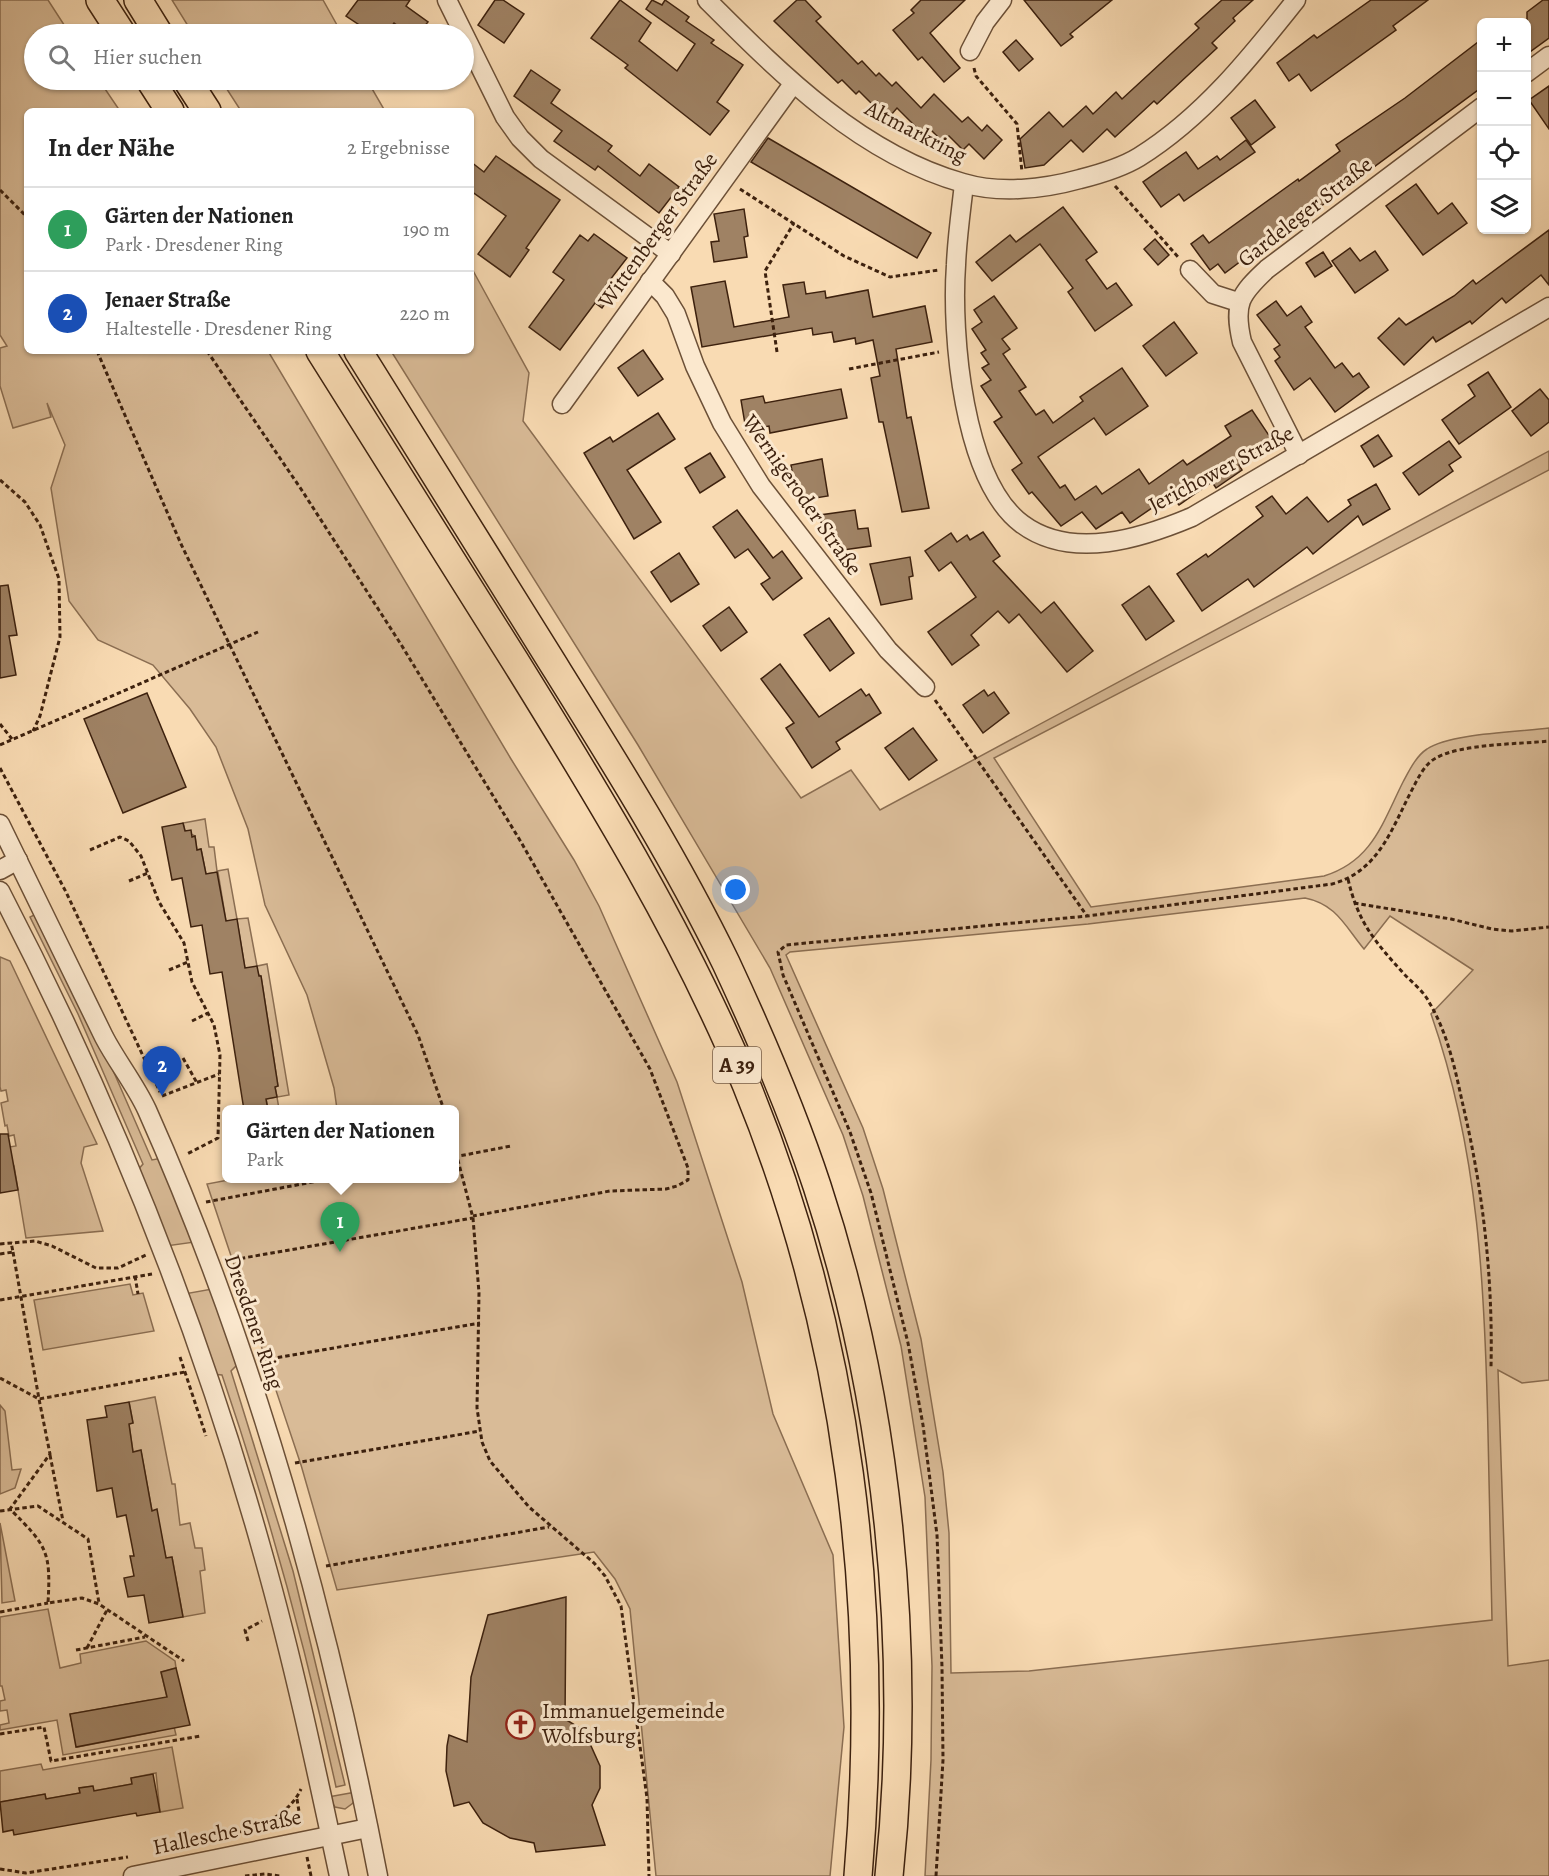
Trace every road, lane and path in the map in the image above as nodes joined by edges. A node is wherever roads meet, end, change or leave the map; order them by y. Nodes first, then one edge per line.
1 (100, 0) edge
2 (138, 0) edge
3 (447, 0) edge
4 (707, 0) edge
5 (1002, 0) edge
6 (1287, 3) edge
7 (116, 24) edge
8 (153, 24) edge
9 (459, 24) edge
10 (970, 51) joint
11 (474, 54) edge
12 (1549, 56) edge
13 (1528, 72) edge
14 (793, 84) junction
15 (156, 90) edge
16 (194, 90) edge
17 (168, 108) edge
18 (205, 108) edge
19 (1477, 111) edge
20 (1103, 173) junction
21 (724, 179) junction
22 (964, 184) junction
23 (1024, 188) junction
24 (0, 190) edge
25 (24, 214) edge
26 (794, 223) junction
27 (671, 254) junction
28 (956, 268) junction
29 (1190, 270) joint
30 (650, 281) junction
31 (1238, 302) junction
32 (1549, 306) edge
33 (958, 348) junction
34 (777, 352) dead end
35 (98, 354) edge
36 (209, 354) edge
37 (322, 354) edge
38 (360, 354) edge
39 (849, 369) dead end
40 (562, 404) dead end
41 (1299, 455) junction
42 (0, 480) edge
43 (258, 632) dead end
44 (230, 645) junction
45 (925, 687) joint
46 (0, 724) edge
47 (32, 731) junction
48 (12, 740) junction
49 (1549, 741) edge
50 (0, 745) edge
51 (0, 768) edge
52 (0, 824) edge
53 (90, 850) dead end
54 (18, 860) junction
55 (0, 870) edge
56 (148, 873) junction
57 (1348, 879) junction
58 (129, 880) dead end
59 (0, 891) edge
60 (1354, 903) junction
61 (1088, 916) junction
62 (1549, 927) edge
63 (188, 962) junction
64 (169, 970) dead end
65 (208, 1013) junction
66 (192, 1021) dead end
67 (183, 1058) dead end
68 (220, 1074) junction
69 (197, 1083) junction
70 (162, 1096) junction
71 (166, 1105) dead end
72 (442, 1105) edge
73 (182, 1144) dead end
74 (511, 1146) dead end
75 (187, 1154) junction
76 (459, 1156) edge
77 (191, 1163) dead end
78 (459, 1168) edge
79 (312, 1183) edge
80 (202, 1192) dead end
81 (206, 1202) junction
82 (209, 1210) dead end
83 (473, 1217) junction
84 (11, 1242) junction
85 (0, 1244) edge
86 (223, 1250) dead end
87 (13, 1252) junction
88 (151, 1253) dead end
89 (0, 1254) edge
90 (227, 1261) junction
91 (209, 1264) junction
92 (170, 1272) junction
93 (135, 1276) junction
94 (138, 1294) dead end
95 (21, 1296) junction
96 (0, 1300) edge
97 (480, 1323) junction
98 (178, 1350) dead end
99 (262, 1360) dead end
100 (1491, 1367) dead end
101 (184, 1372) junction
102 (0, 1378) edge
103 (39, 1399) junction
104 (480, 1431) junction
105 (207, 1439) dead end
106 (50, 1454) junction
107 (295, 1463) dead end
108 (10, 1509) junction
109 (0, 1511) edge
110 (63, 1521) junction
111 (549, 1527) junction
112 (326, 1566) dead end
113 (48, 1604) junction
114 (99, 1604) junction
115 (107, 1610) junction
116 (0, 1612) edge
117 (266, 1630) dead end
118 (147, 1637) junction
119 (248, 1641) dead end
120 (87, 1648) junction
121 (76, 1650) dead end
122 (184, 1661) dead end
123 (0, 1734) edge
124 (201, 1736) dead end
125 (303, 1779) dead end
126 (369, 1827) junction
127 (330, 1835) junction
128 (203, 1842) dead end
129 (130, 1856) dead end
130 (0, 1869) edge
131 (133, 1876) edge
132 (245, 1876) edge
133 (280, 1876) edge
134 (339, 1876) edge
135 (378, 1876) edge
136 (649, 1876) edge
137 (858, 1876) edge
138 (889, 1876) edge
139 (936, 1876) edge

1 - 7 highway
2 - 8 highway
3 - 9 street
4 - 14 street, Altmarkring
5 - 10 street
6 - 20 street, Altmarkring
10 - 23 path
11 - 27 street
12 - 13 street
14 - 21 street, Wittenberger Straße
14 - 22 street, Altmarkring
15 - 17 highway
16 - 18 highway
19 - 31 street, Gardeleger Straße
20 - 23 street, Altmarkring
20 - 29 path
21 - 26 path
21 - 27 street, Wittenberger Straße
22 - 23 street, Altmarkring
22 - 28 street, Jerichower Straße
24 - 25 path
26 - 28 path
26 - 34 path
27 - 30 street, Wittenberger Straße
28 - 33 street, Jerichower Straße
29 - 31 street
30 - 40 street, Wittenberger Straße
30 - 45 street, Wernigeroder Straße
31 - 41 street, Gardeleger Straße
32 - 41 street, Jerichower Straße
33 - 39 path
33 - 41 street, Jerichower Straße
35 - 44 path
36 - 83 path
37 - 137 highway, A 39
38 - 138 highway, A 39
42 - 47 path
43 - 44 path
44 - 47 path
44 - 72 path
45 - 61 path
46 - 48 path
47 - 48 path
48 - 50 path
49 - 57 path
51 - 70 path
52 - 54 street, Dresdener Ring
53 - 56 path
54 - 55 street
54 - 91 street, Dresdener Ring
56 - 58 path
56 - 63 path
57 - 60 path
57 - 61 path
59 - 92 street
60 - 62 path
60 - 100 path
61 - 139 path
63 - 64 path
63 - 65 path
65 - 66 path
65 - 68 path
67 - 69 path
68 - 69 path
68 - 75 path
69 - 70 path
70 - 71 path
73 - 75 path
74 - 76 path
75 - 77 path
78 - 83 path
79 - 81 path
80 - 81 path
81 - 82 path
83 - 90 path
83 - 97 path
84 - 85 path
84 - 87 path
84 - 88 path
86 - 90 path
87 - 89 path
87 - 95 path
90 - 91 path
91 - 126 street, Dresdener Ring
92 - 93 path
92 - 127 street
93 - 94 path
93 - 95 path
95 - 96 path
95 - 103 path
97 - 99 path
97 - 104 path
98 - 101 path
101 - 103 path
101 - 105 path
102 - 103 path
103 - 106 path
104 - 107 path
104 - 111 path
106 - 108 path
106 - 110 path
108 - 109 path
108 - 110 path
108 - 113 path
110 - 114 path
111 - 112 path
111 - 136 path
113 - 114 path
113 - 116 path
114 - 115 path
115 - 118 path
115 - 120 path
117 - 119 path
118 - 120 path
118 - 122 path
120 - 121 path
123 - 124 path
125 - 128 path
126 - 127 street
126 - 135 street, Dresdener Ring
127 - 131 street, Hallesche Straße
127 - 134 street
129 - 130 path
132 - 133 path

